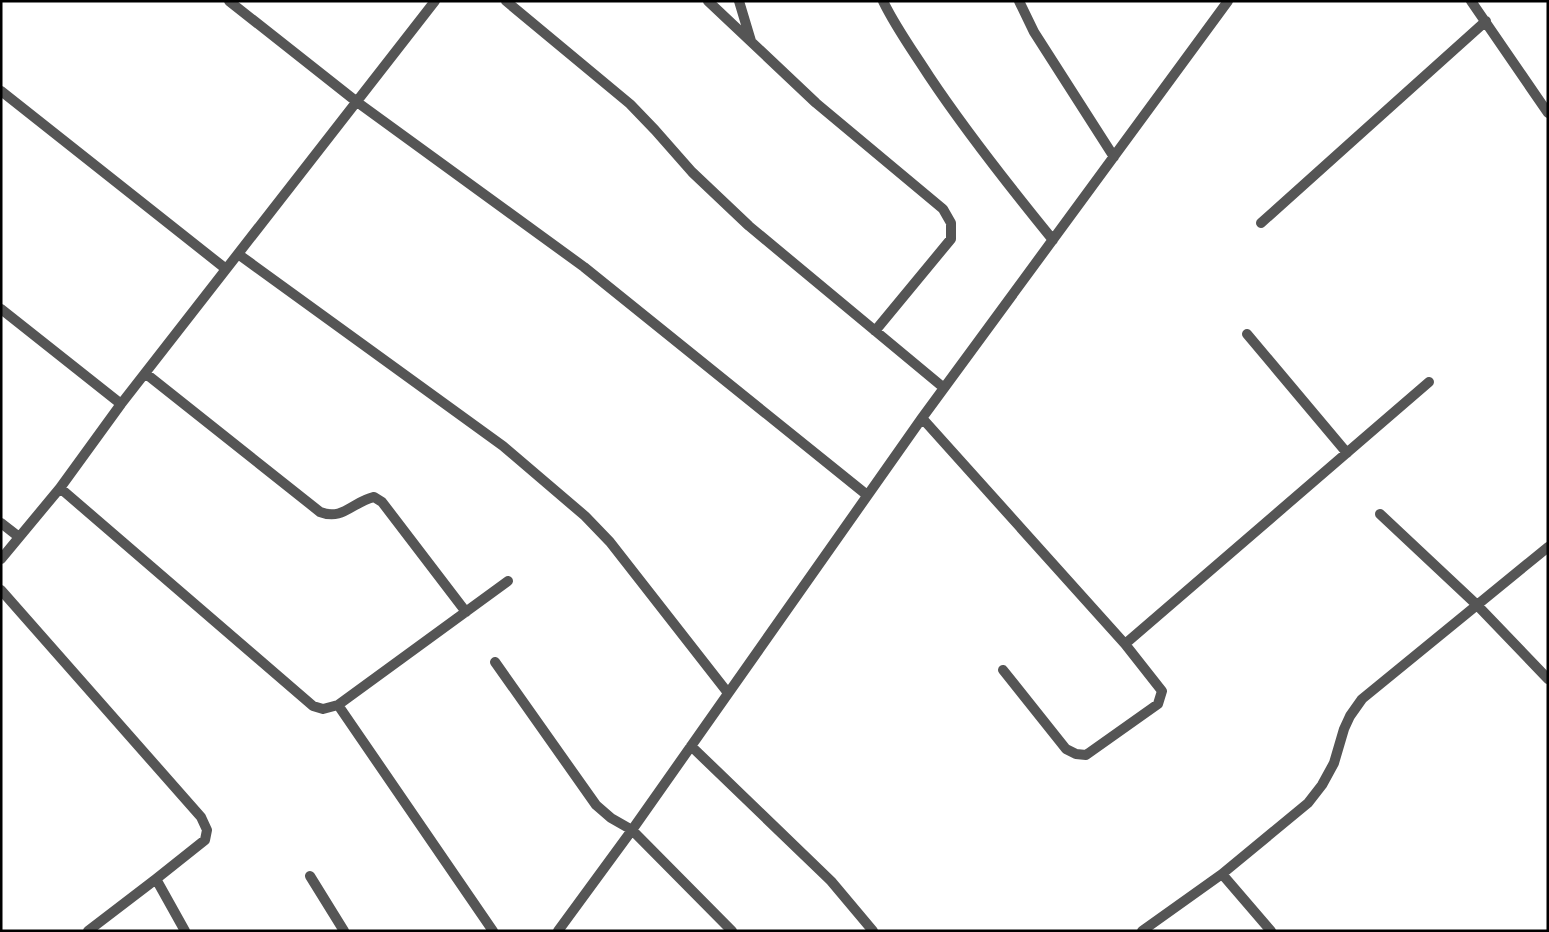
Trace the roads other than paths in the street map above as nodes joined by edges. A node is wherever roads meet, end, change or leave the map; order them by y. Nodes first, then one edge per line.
1 (229, 1) edge
2 (435, 1) edge
3 (506, 1) edge
4 (708, 1) edge
5 (739, 1) edge
6 (883, 1) edge
7 (1019, 1) edge
8 (1228, 1) edge
9 (1471, 1) edge
10 (1486, 21) junction
11 (751, 42) junction
12 (1, 91) edge
13 (357, 102) junction
14 (1548, 113) edge
15 (1114, 157) junction
16 (1261, 223) dead end
17 (1053, 240) junction
18 (238, 254) junction
19 (226, 269) junction
20 (1, 309) edge
21 (875, 331) junction
22 (1247, 334) dead end
23 (145, 373) junction
24 (1430, 382) dead end
25 (944, 388) junction
26 (121, 404) junction
27 (922, 418) junction
28 (1347, 453) junction
29 (60, 488) junction
30 (867, 495) junction
31 (1380, 514) dead end
32 (1, 523) edge
33 (19, 537) junction
34 (1548, 547) edge
35 (1, 559) edge
36 (508, 581) dead end
37 (1, 590) edge
38 (1477, 606) junction
39 (466, 612) junction
40 (1125, 644) junction
41 (495, 662) dead end
42 (1004, 670) dead end
43 (1548, 680) edge
44 (728, 693) junction
45 (338, 705) junction
46 (691, 746) junction
47 (632, 830) junction
48 (1222, 874) junction
49 (310, 876) dead end
50 (156, 880) junction
51 (88, 931) edge
52 (185, 931) edge
53 (344, 931) edge
54 (494, 931) edge
55 (558, 931) edge
56 (732, 931) edge
57 (873, 931) edge
58 (1142, 931) edge
59 (1271, 931) edge

1 - 13 street
2 - 13 street
3 - 21 street
4 - 11 street
5 - 11 street
6 - 17 street
7 - 15 street
8 - 15 street
9 - 10 street
10 - 14 street
10 - 16 street
11 - 21 street
12 - 19 street
13 - 18 street
13 - 30 street
15 - 17 street
17 - 25 street
18 - 19 street
18 - 44 street
19 - 23 street
20 - 26 street
21 - 25 street
22 - 28 street
23 - 26 street
23 - 39 street
24 - 28 street
25 - 27 street
26 - 29 street
27 - 30 street
27 - 40 street
28 - 40 street
29 - 33 street
29 - 45 street
30 - 44 street
31 - 38 street
32 - 33 street
33 - 35 street
34 - 38 street
36 - 39 street
37 - 50 street
38 - 43 street
38 - 48 street
39 - 45 street
40 - 42 street
41 - 47 street
44 - 46 street
45 - 54 street
46 - 47 street
46 - 57 street
47 - 55 street
47 - 56 street
48 - 58 street
48 - 59 street
49 - 53 street
50 - 51 street
50 - 52 street

